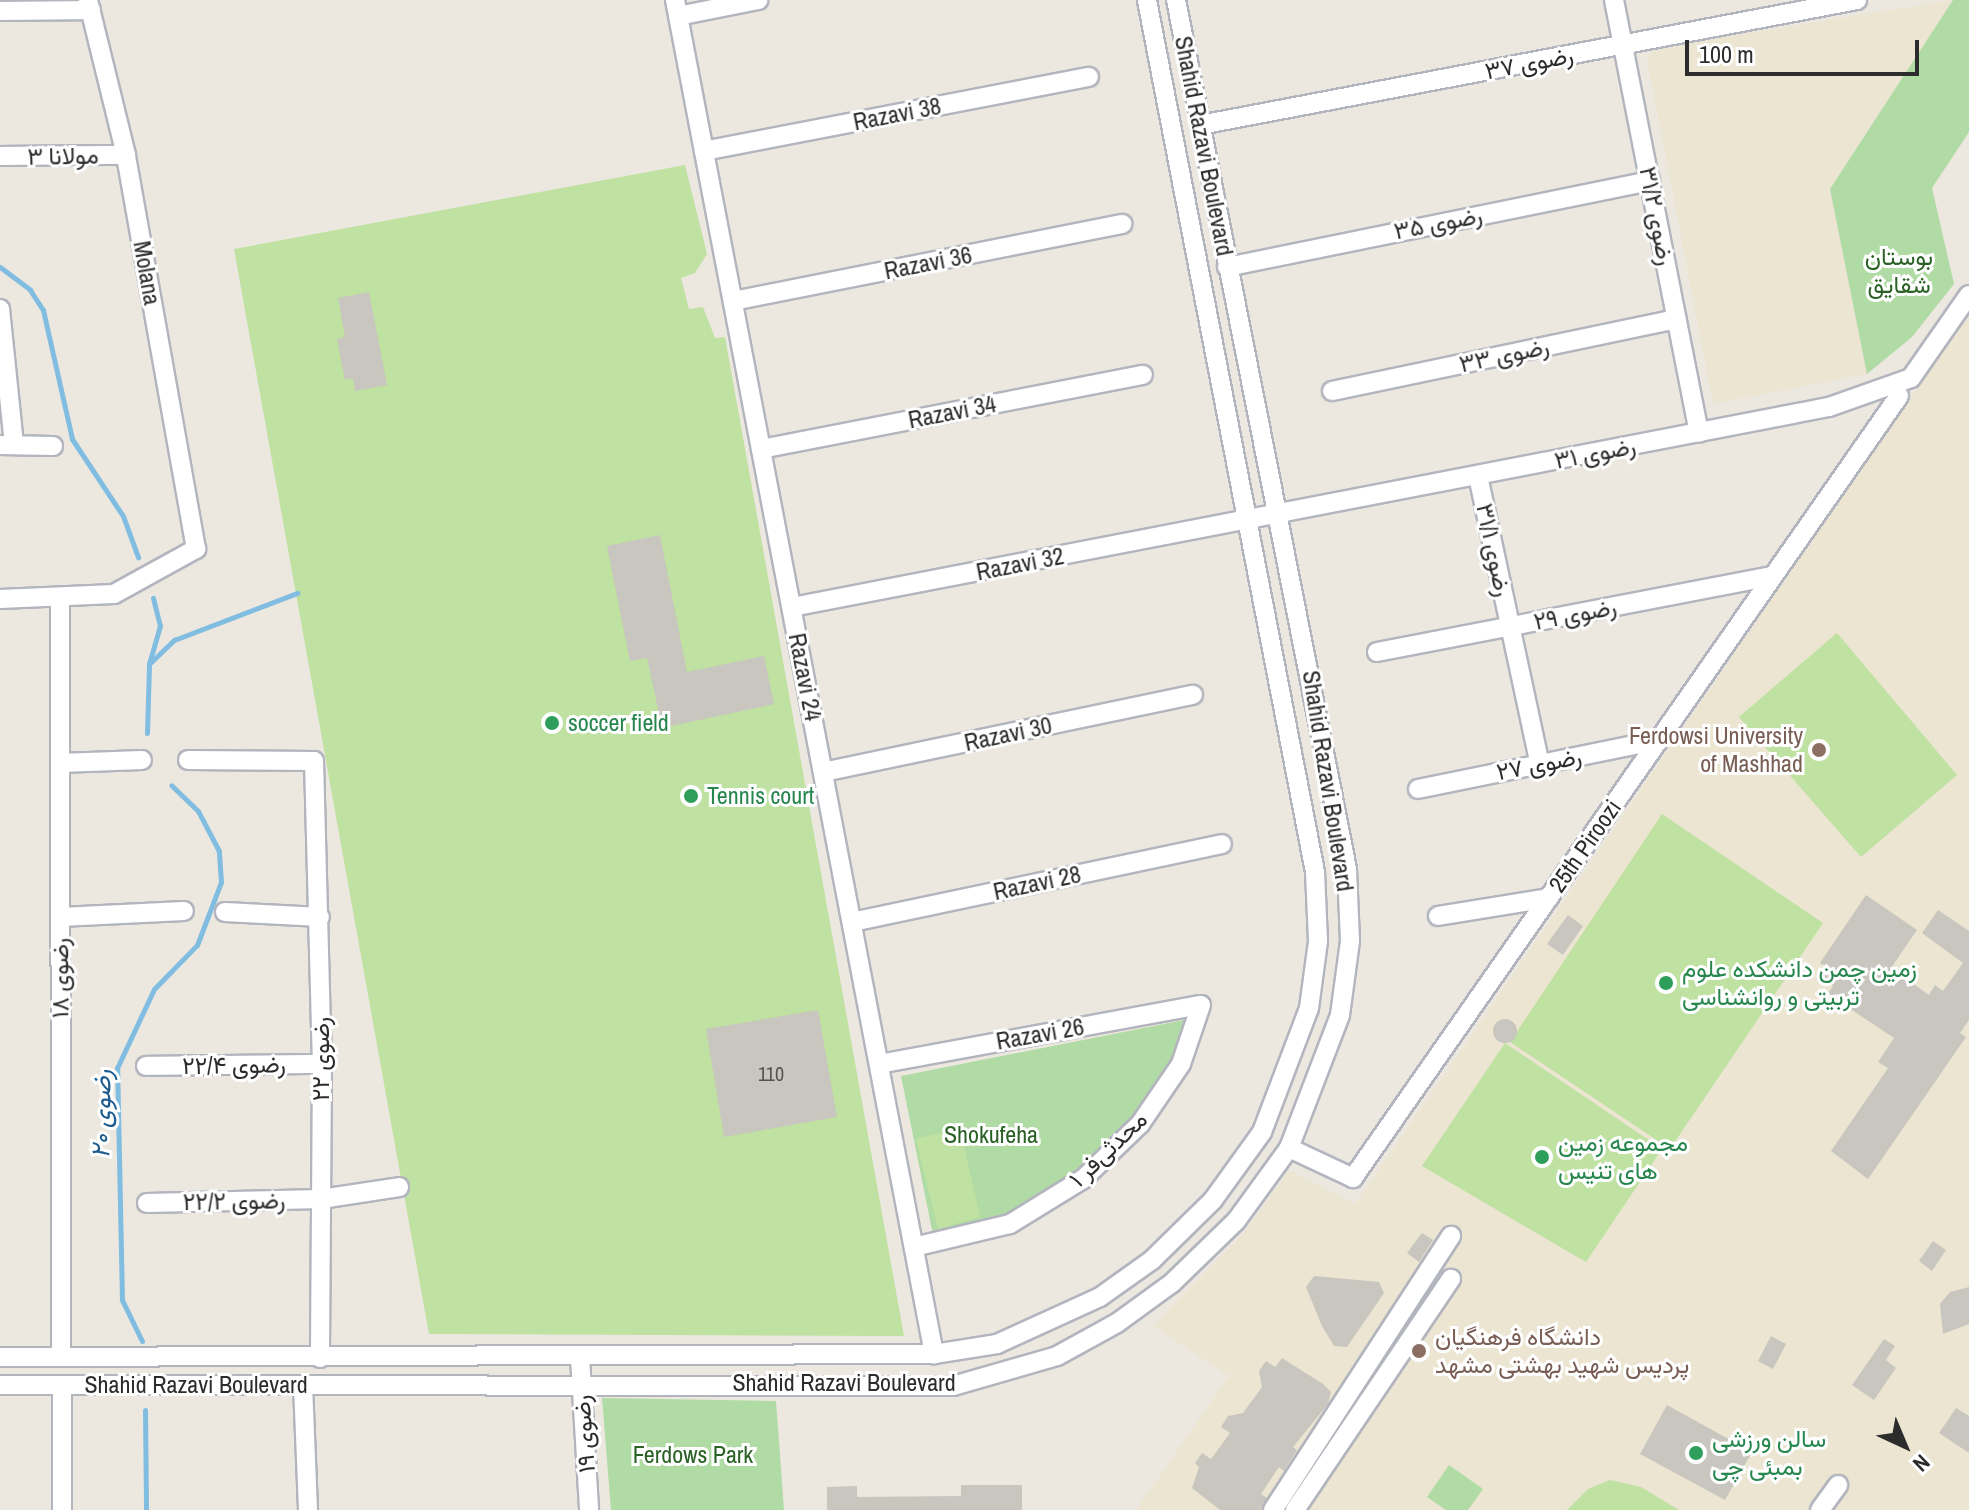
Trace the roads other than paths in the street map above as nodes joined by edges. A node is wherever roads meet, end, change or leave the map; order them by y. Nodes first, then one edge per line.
1 (758, 0) edge
2 (1147, 0) edge
3 (1176, 0) edge
4 (1614, 0) edge
5 (1857, 0) edge
6 (90, 5) edge
7 (680, 5) edge
8 (0, 11) edge
9 (1623, 45) junction
10 (1089, 77) dead end
11 (1200, 125) junction
12 (704, 151) junction
13 (126, 155) junction
14 (0, 156) edge
15 (1650, 181) junction
16 (1122, 224) dead end
17 (1227, 267) junction
18 (1969, 295) edge
19 (733, 301) junction
20 (0, 309) edge
21 (1677, 319) junction
22 (1143, 375) dead end
23 (1332, 391) dead end
24 (1899, 396) dead end
25 (1699, 433) junction
26 (7, 444) edge
27 (53, 446) dead end
28 (761, 449) junction
29 (1478, 476) junction
30 (1275, 516) junction
31 (1249, 521) junction
32 (1773, 576) junction
33 (60, 598) junction
34 (0, 599) edge
35 (792, 607) junction
36 (1510, 626) junction
37 (1377, 652) dead end
38 (1193, 695) dead end
39 (1659, 740) junction
40 (142, 760) dead end
41 (188, 760) dead end
42 (60, 763) junction
43 (1540, 764) junction
44 (823, 772) junction
45 (1418, 789) dead end
46 (1222, 844) dead end
47 (1549, 898) junction
48 (184, 911) dead end
49 (225, 912) dead end
50 (1438, 916) dead end
51 (60, 917) junction
52 (320, 917) junction
53 (852, 922) junction
54 (1201, 1005) joint
55 (322, 1064) junction
56 (879, 1064) junction
57 (146, 1066) dead end
58 (1289, 1148) junction
59 (399, 1187) dead end
60 (321, 1199) junction
61 (147, 1203) dead end
62 (1451, 1236) dead end
63 (914, 1247) junction
64 (1451, 1279) dead end
65 (934, 1354) junction
66 (0, 1357) edge
67 (61, 1357) junction
68 (580, 1357) junction
69 (320, 1358) junction
70 (581, 1384) junction
71 (0, 1385) edge
72 (62, 1385) junction
73 (303, 1385) junction
74 (1838, 1485) dead end
75 (62, 1510) edge
76 (308, 1510) edge
77 (589, 1510) edge
78 (1273, 1510) edge
79 (1295, 1510) edge
80 (1820, 1510) edge

1 - 7 street
2 - 31 street, Shahid Razavi Boulevard
3 - 11 street, Shahid Razavi Boulevard
4 - 9 street, رضوی ۳۱/۲
5 - 9 street, رضوی ۳۷
6 - 8 street
6 - 13 street, Molana
7 - 12 street, Razavi 24
9 - 11 street, رضوی ۳۷
9 - 15 street, رضوی ۳۱/۲
10 - 12 street, Razavi 38
11 - 17 street, Shahid Razavi Boulevard
12 - 19 street, Razavi 24
13 - 14 street, مولانا ۳
13 - 33 street, Molana
15 - 17 street, رضوی ۳۵
15 - 21 street, رضوی ۳۱/۲
16 - 19 street, Razavi 36
17 - 30 street, Shahid Razavi Boulevard
18 - 25 street, رضوی ۳۱
19 - 28 street, Razavi 24
20 - 26 street
21 - 23 street, رضوی ۳۳
21 - 25 street, رضوی ۳۱/۲
22 - 28 street, Razavi 34
24 - 32 street, 25th Piroozi
25 - 29 street, رضوی ۳۱
26 - 27 street
28 - 35 street, Razavi 24
29 - 30 street, رضوی ۳۱
29 - 36 street, رضوی ۳۱/۱
30 - 31 street, Razavi 32
30 - 58 street, Shahid Razavi Boulevard
31 - 35 street, Razavi 32
31 - 65 street, Shahid Razavi Boulevard
32 - 36 street, رضوی ۲۹
32 - 39 street, 25th Piroozi
33 - 34 street
33 - 42 street, رضوی ۱۸
35 - 44 street, Razavi 24
36 - 37 street, رضوی ۲۹
36 - 43 street, رضوی ۳۱/۱
38 - 44 street, Razavi 30
39 - 43 street, رضوی ۲۷
39 - 47 street, 25th Piroozi
40 - 42 street
41 - 52 street, رضوی ۲۲
42 - 51 street, رضوی ۱۸
43 - 45 street, رضوی ۲۷
44 - 53 street, Razavi 24
46 - 53 street, Razavi 28
47 - 50 street
47 - 58 street, 25th Piroozi
48 - 51 street
49 - 52 street
51 - 67 street, رضوی ۱۸
52 - 55 street, رضوی ۲۲
53 - 56 street, Razavi 24
54 - 56 street, Razavi 26
54 - 63 street, محدثی‌فر ۱
55 - 57 street, رضوی ۲۲/۴
55 - 60 street, رضوی ۲۲
56 - 63 street, Razavi 24
58 - 70 street, Shahid Razavi Boulevard
59 - 60 street, رضوی ۲۲/۲
60 - 61 street, رضوی ۲۲/۲
60 - 69 street, رضوی ۲۲
62 - 78 street
63 - 65 street, Razavi 24
64 - 79 street
65 - 68 street, Shahid Razavi Boulevard
66 - 67 street, Shahid Razavi Boulevard
67 - 69 street, Shahid Razavi Boulevard
68 - 69 street, Shahid Razavi Boulevard
68 - 70 street, رضوی ۱۹
70 - 73 street, Shahid Razavi Boulevard
70 - 77 street, رضوی ۱۹
71 - 72 street, Shahid Razavi Boulevard
72 - 73 street, Shahid Razavi Boulevard
72 - 75 street
73 - 76 street
74 - 80 street

